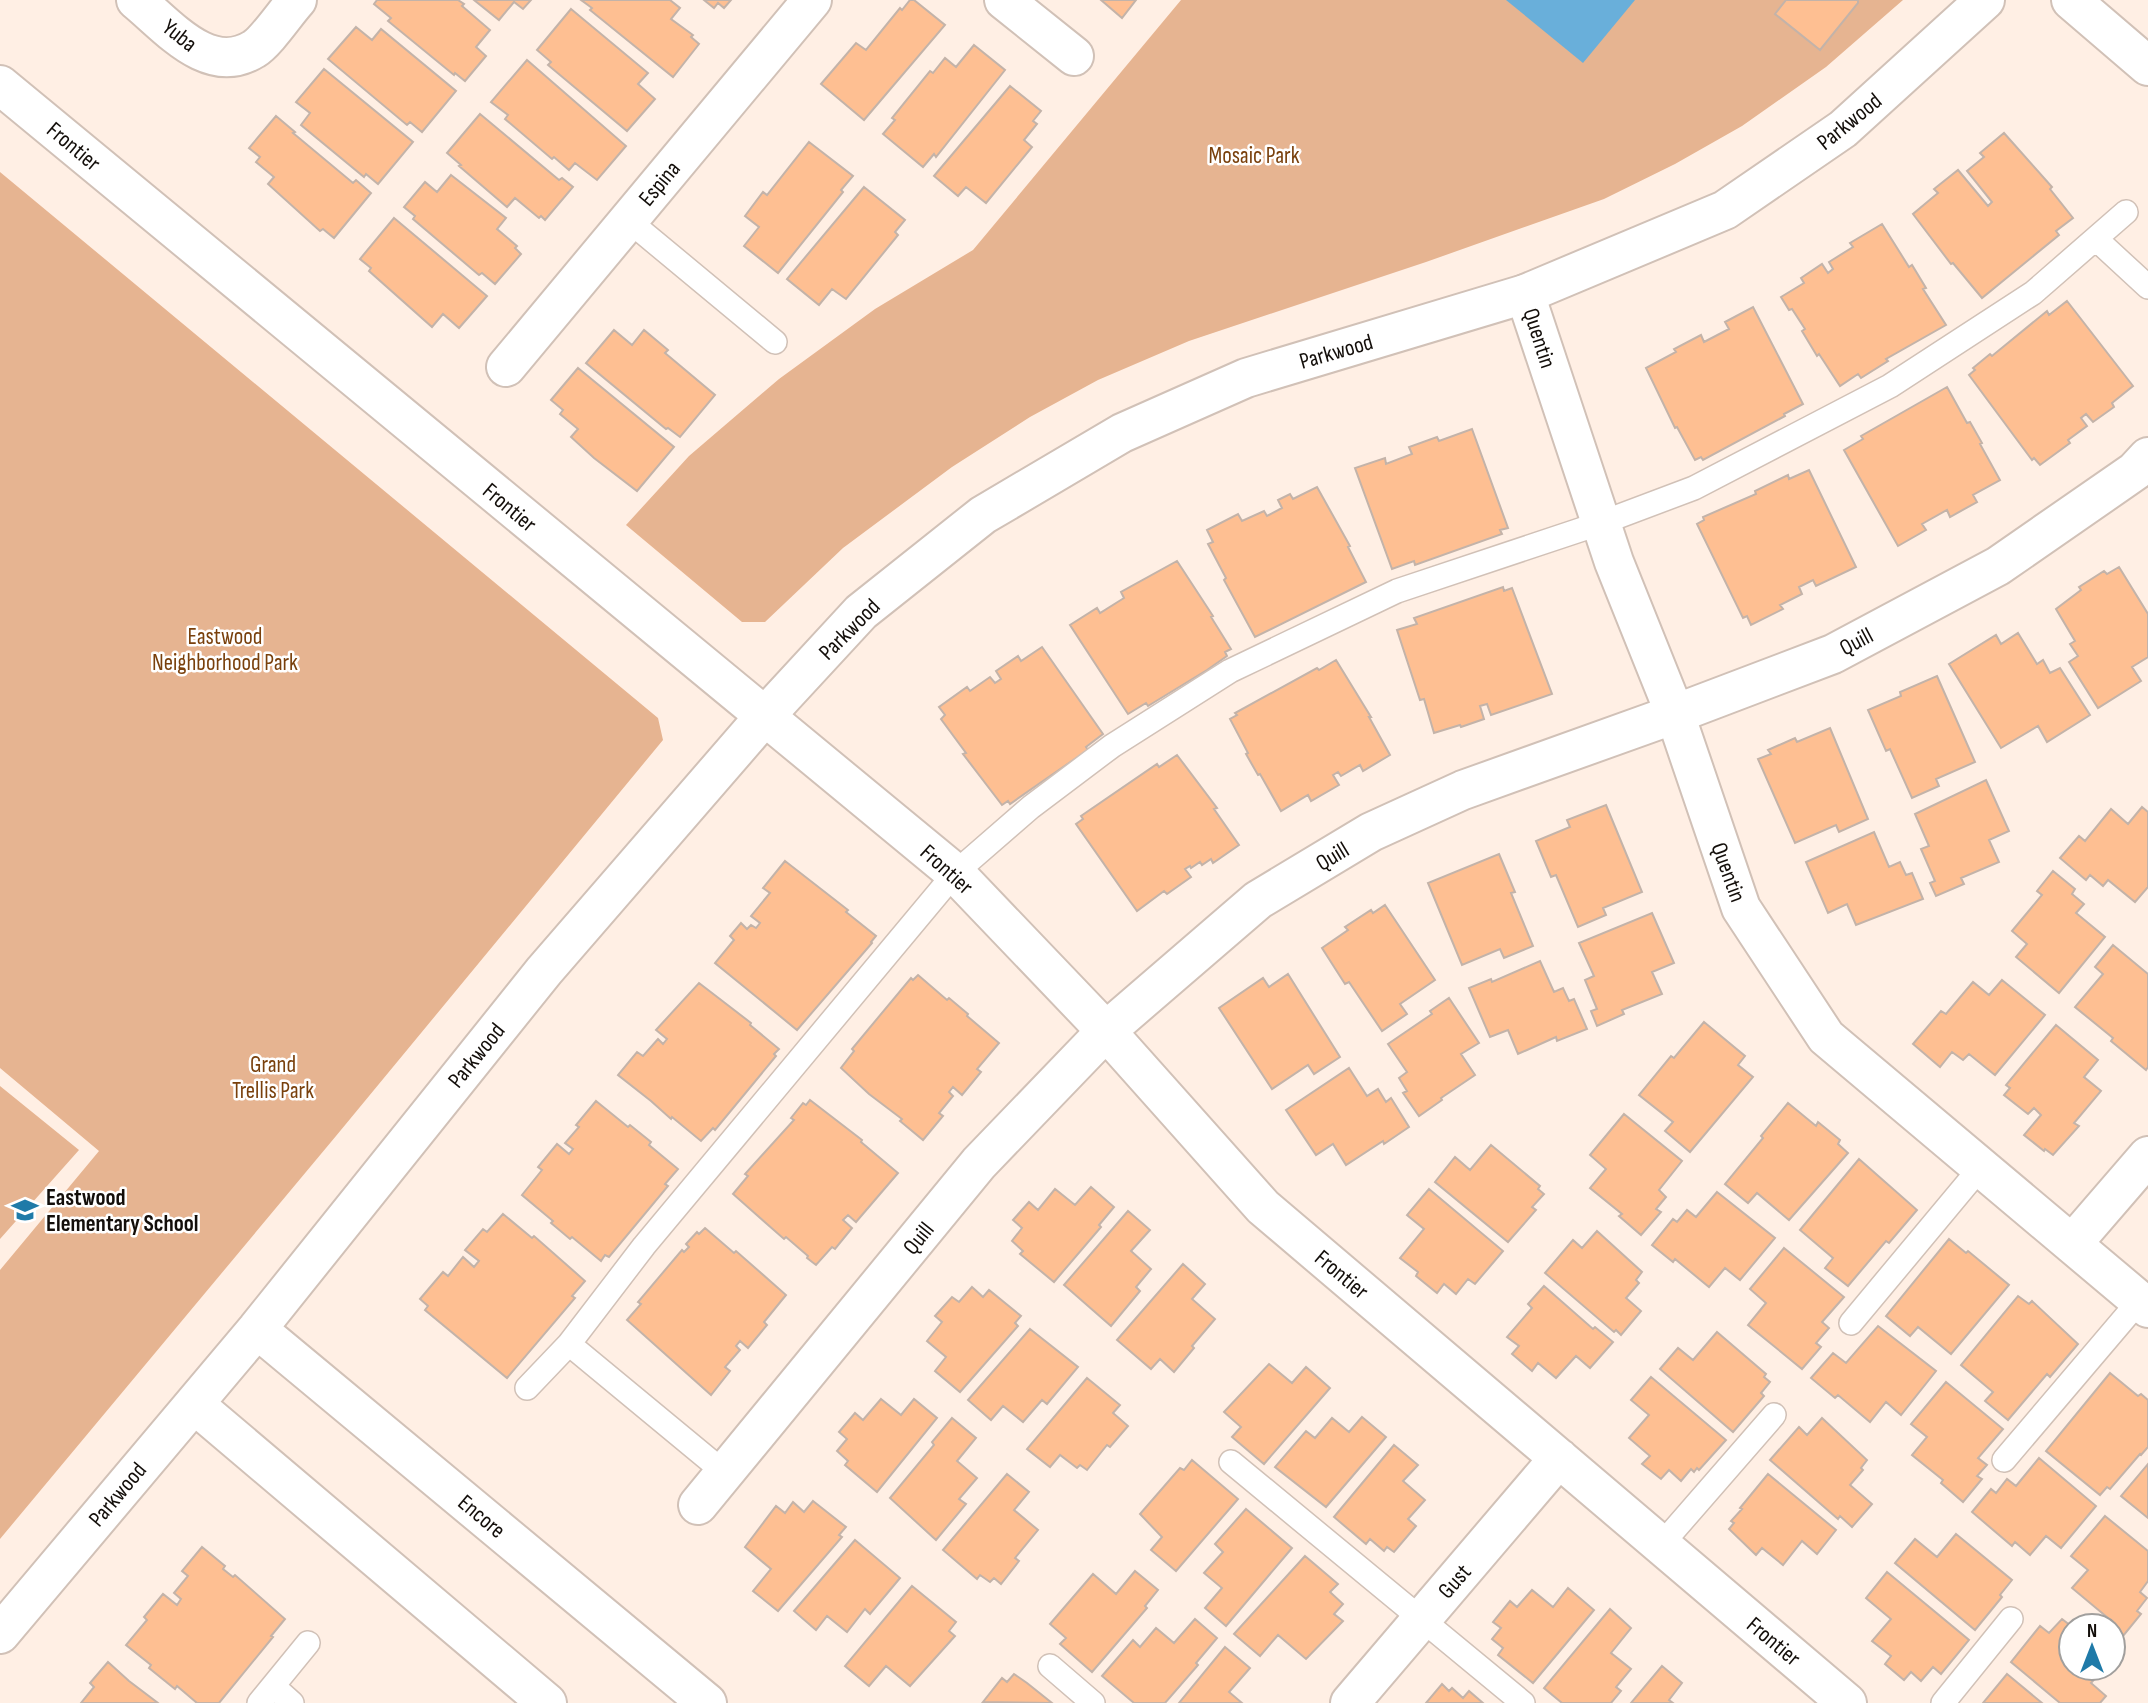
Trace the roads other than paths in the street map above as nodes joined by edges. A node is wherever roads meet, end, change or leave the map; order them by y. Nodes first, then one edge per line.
1 (136, 0) edge
2 (296, 0) edge
3 (812, 0) edge
4 (1004, 0) edge
5 (1985, 0) edge
6 (2071, 0) edge
7 (1074, 56) dead end
8 (2148, 66) edge
9 (0, 85) edge
10 (2126, 212) dead end
11 (628, 220) junction
12 (2096, 239) junction
13 (2148, 287) edge
14 (1525, 294) junction
15 (775, 342) dead end
16 (506, 366) dead end
17 (2148, 457) edge
18 (1601, 523) junction
19 (1675, 714) junction
20 (764, 717) junction
21 (955, 873) junction
22 (1106, 1031) junction
23 (2148, 1156) edge
24 (1981, 1167) junction
25 (2072, 1244) junction
26 (2144, 1304) edge
27 (1851, 1323) dead end
28 (257, 1329) junction
29 (569, 1344) junction
30 (527, 1388) dead end
31 (194, 1404) junction
32 (1774, 1415) dead end
33 (1559, 1458) junction
34 (2004, 1461) dead end
35 (1231, 1462) dead end
36 (725, 1473) junction
37 (698, 1505) dead end
38 (1661, 1545) junction
39 (1422, 1619) junction
40 (2011, 1619) dead end
41 (0, 1634) edge
42 (308, 1643) dead end
43 (1051, 1666) dead end
44 (266, 1695) edge
45 (292, 1703) edge
46 (547, 1703) edge
47 (706, 1703) edge
48 (1093, 1703) edge
49 (1350, 1703) edge
50 (1523, 1703) edge
51 (1847, 1703) edge
52 (1943, 1703) edge

1 - 2 street, Yuba
3 - 11 street, Espina
4 - 7 street
5 - 14 street, Parkwood
6 - 8 street
9 - 20 street, Frontier
10 - 12 lane
11 - 15 lane
11 - 16 street, Espina
12 - 13 lane
12 - 18 lane
14 - 18 street, Quentin
14 - 20 street, Parkwood
17 - 19 street, Quill
18 - 19 street, Quentin
18 - 21 lane
19 - 22 street, Quill
19 - 24 street, Quentin
20 - 21 street, Frontier
20 - 28 street, Parkwood
21 - 22 street, Frontier
21 - 29 lane
22 - 33 street, Frontier
22 - 36 street, Quill
23 - 25 street
24 - 25 street, Quentin
24 - 27 lane
25 - 26 street, Quentin
26 - 34 lane
28 - 31 street, Parkwood
28 - 47 street, Encore
29 - 30 lane
29 - 36 lane
31 - 41 street, Parkwood
31 - 46 street
32 - 38 lane
33 - 38 street, Frontier
33 - 39 street, Gust
35 - 39 lane
36 - 37 street, Quill
38 - 51 street, Frontier
39 - 49 street, Gust
39 - 50 lane
40 - 52 lane
42 - 44 lane
43 - 48 lane
44 - 45 lane

